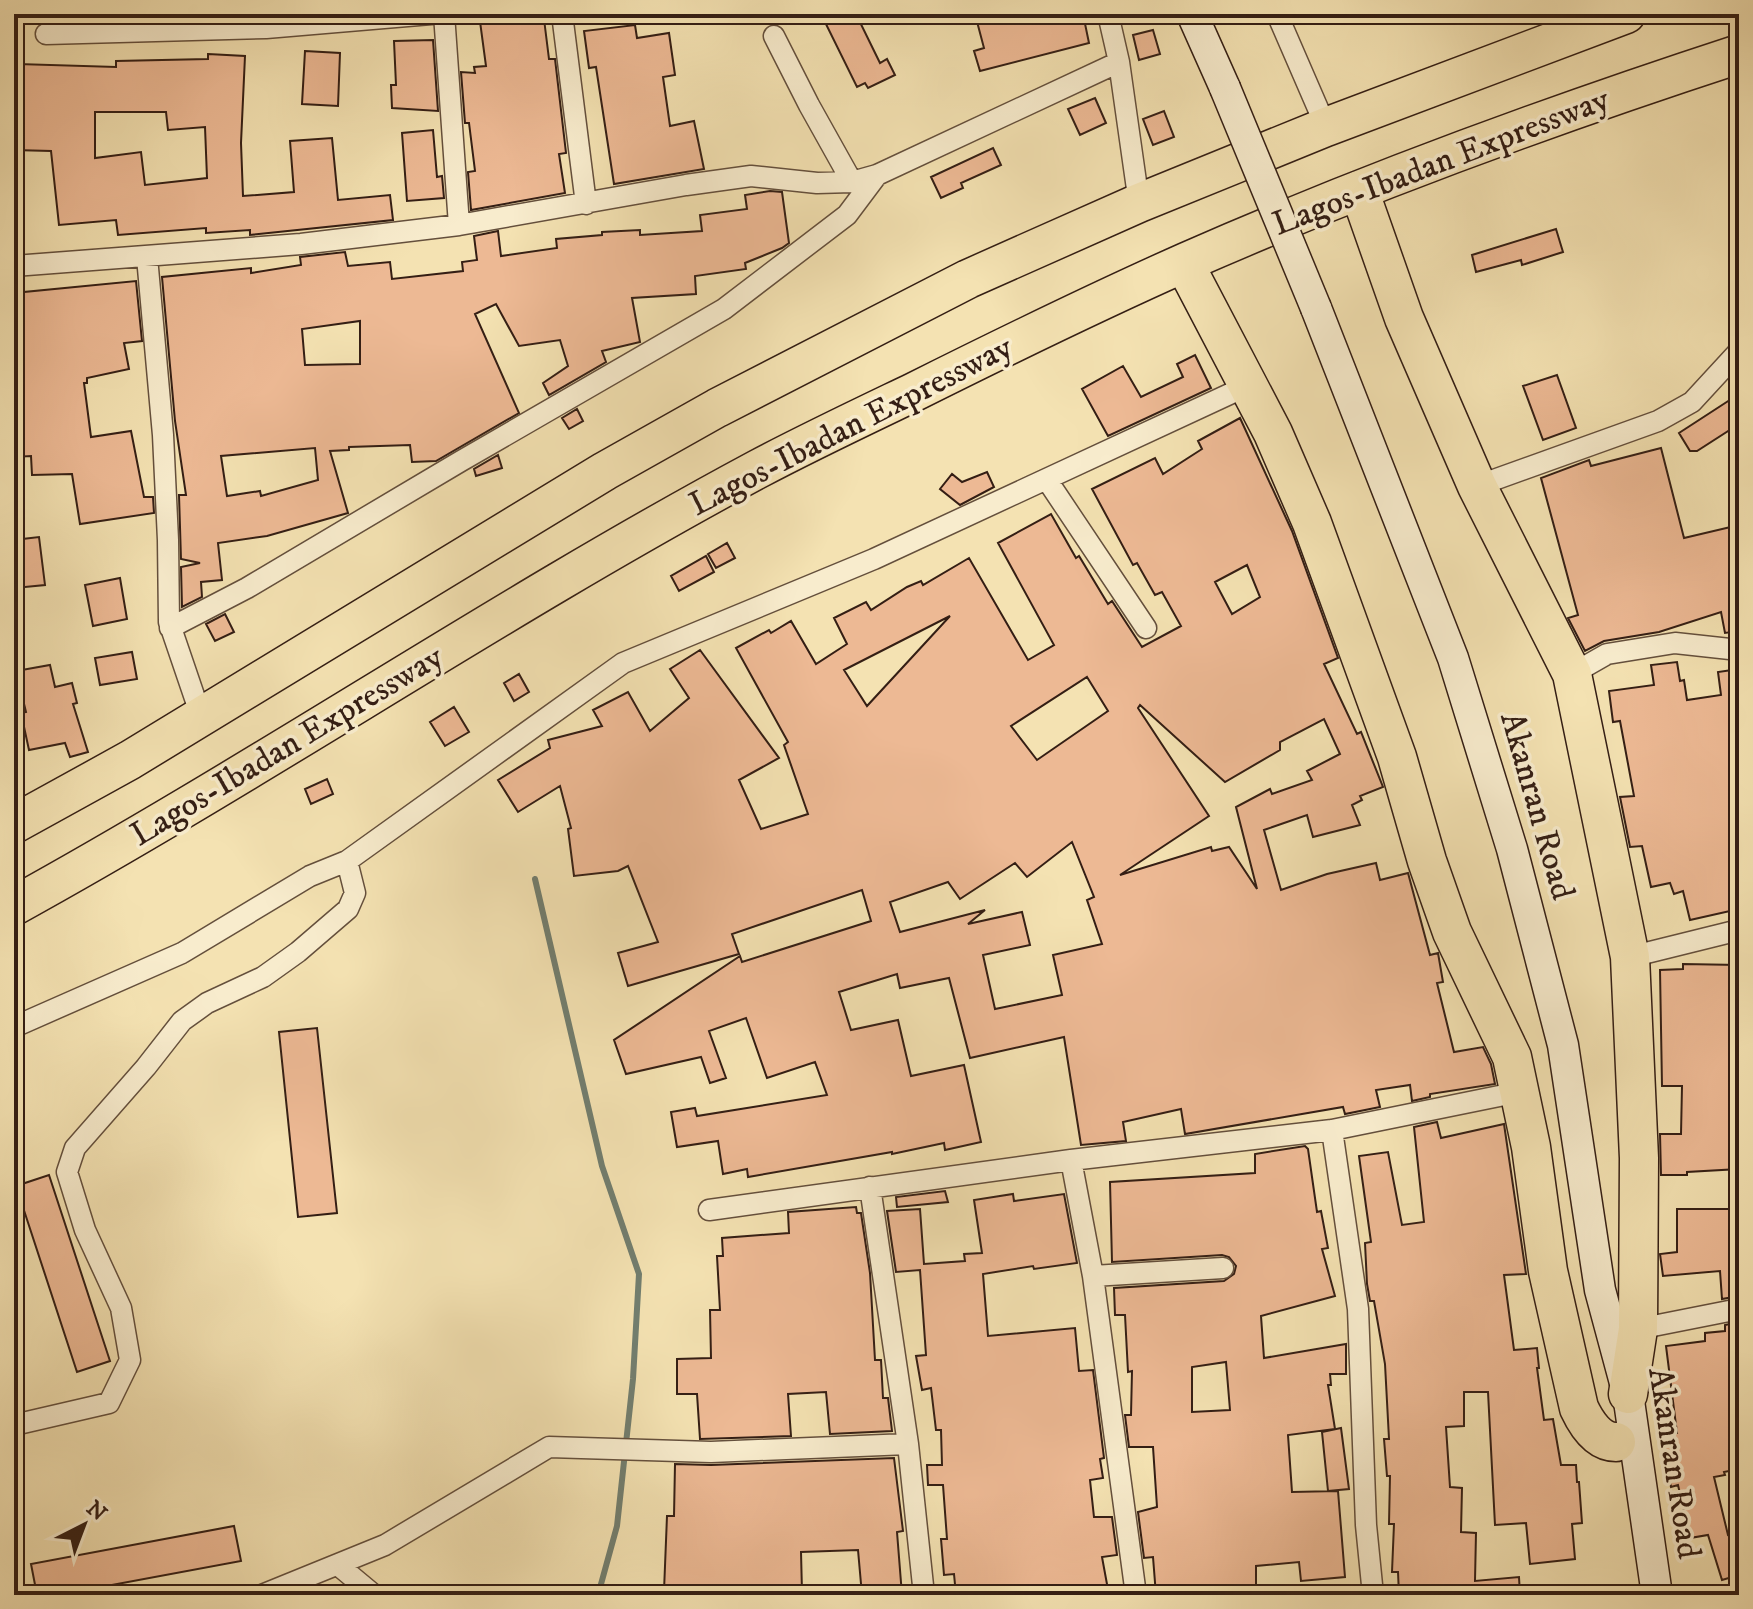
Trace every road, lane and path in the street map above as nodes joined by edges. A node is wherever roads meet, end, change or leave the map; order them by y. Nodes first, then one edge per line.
1 (431, 14) edge
2 (444, 14) edge
3 (562, 14) edge
4 (1108, 14) edge
5 (1192, 14) edge
6 (1277, 14) edge
7 (1626, 14) edge
8 (266, 21) edge
9 (46, 34) dead end
10 (774, 36) dead end
11 (1739, 54) edge
12 (1119, 62) junction
13 (1326, 127) junction
14 (877, 175) junction
15 (852, 182) junction
16 (1359, 190) junction
17 (1139, 203) junction
18 (586, 204) junction
19 (459, 225) junction
20 (147, 257) junction
21 (1184, 263) junction
22 (14, 266) edge
23 (1739, 351) edge
24 (1249, 385) junction
25 (1047, 480) junction
26 (1477, 486) junction
27 (170, 628) junction
28 (1146, 628) dead end
29 (1739, 650) edge
30 (1572, 674) junction
31 (201, 716) junction
32 (14, 824) edge
33 (347, 861) junction
34 (14, 906) edge
35 (1739, 930) edge
36 (1630, 957) junction
37 (14, 1027) edge
38 (1519, 1092) junction
39 (1332, 1130) junction
40 (1071, 1160) junction
41 (870, 1187) junction
42 (709, 1210) dead end
43 (1223, 1268) dead end
44 (1093, 1276) junction
45 (1739, 1309) edge
46 (1626, 1336) junction
47 (1628, 1394) joint
48 (14, 1425) edge
49 (1616, 1442) junction
50 (908, 1444) junction
51 (338, 1565) junction
52 (262, 1595) edge
53 (374, 1595) edge
54 (924, 1595) edge
55 (1136, 1595) edge
56 (1373, 1595) edge
57 (1637, 1595) edge
58 (1657, 1595) edge

1 - 8 street
2 - 19 street
3 - 18 street
4 - 12 street
5 - 46 main road, Akanran Road, bridge
6 - 13 street
7 - 13 highway, Lagos-Ibadan Expressway
8 - 9 street
10 - 15 street
11 - 16 highway, Lagos-Ibadan Expressway
12 - 14 street
12 - 17 street
13 - 17 highway, Lagos-Ibadan Expressway
14 - 15 street
14 - 27 street
15 - 18 street
16 - 21 highway, Lagos-Ibadan Expressway
16 - 26 highway
17 - 31 highway, Lagos-Ibadan Expressway
18 - 19 street
19 - 20 street
20 - 22 street
20 - 27 street
21 - 24 highway
21 - 34 highway, Lagos-Ibadan Expressway
23 - 26 street
24 - 25 street
24 - 38 highway
25 - 28 street
25 - 33 street
26 - 30 highway
27 - 31 street
29 - 30 street
30 - 36 highway
31 - 32 highway, Lagos-Ibadan Expressway
33 - 37 street
33 - 48 street
35 - 36 street
36 - 46 highway
38 - 39 street
38 - 49 highway
39 - 40 street
39 - 56 street
40 - 41 street
40 - 44 street
41 - 42 street
41 - 50 street
43 - 44 street
44 - 55 street
45 - 46 street
46 - 47 highway
46 - 49 main road, Akanran Road
47 - 58 main road, Akanran Road
49 - 57 main road, Akanran Road
50 - 51 street
50 - 54 street
51 - 52 street
51 - 53 street

